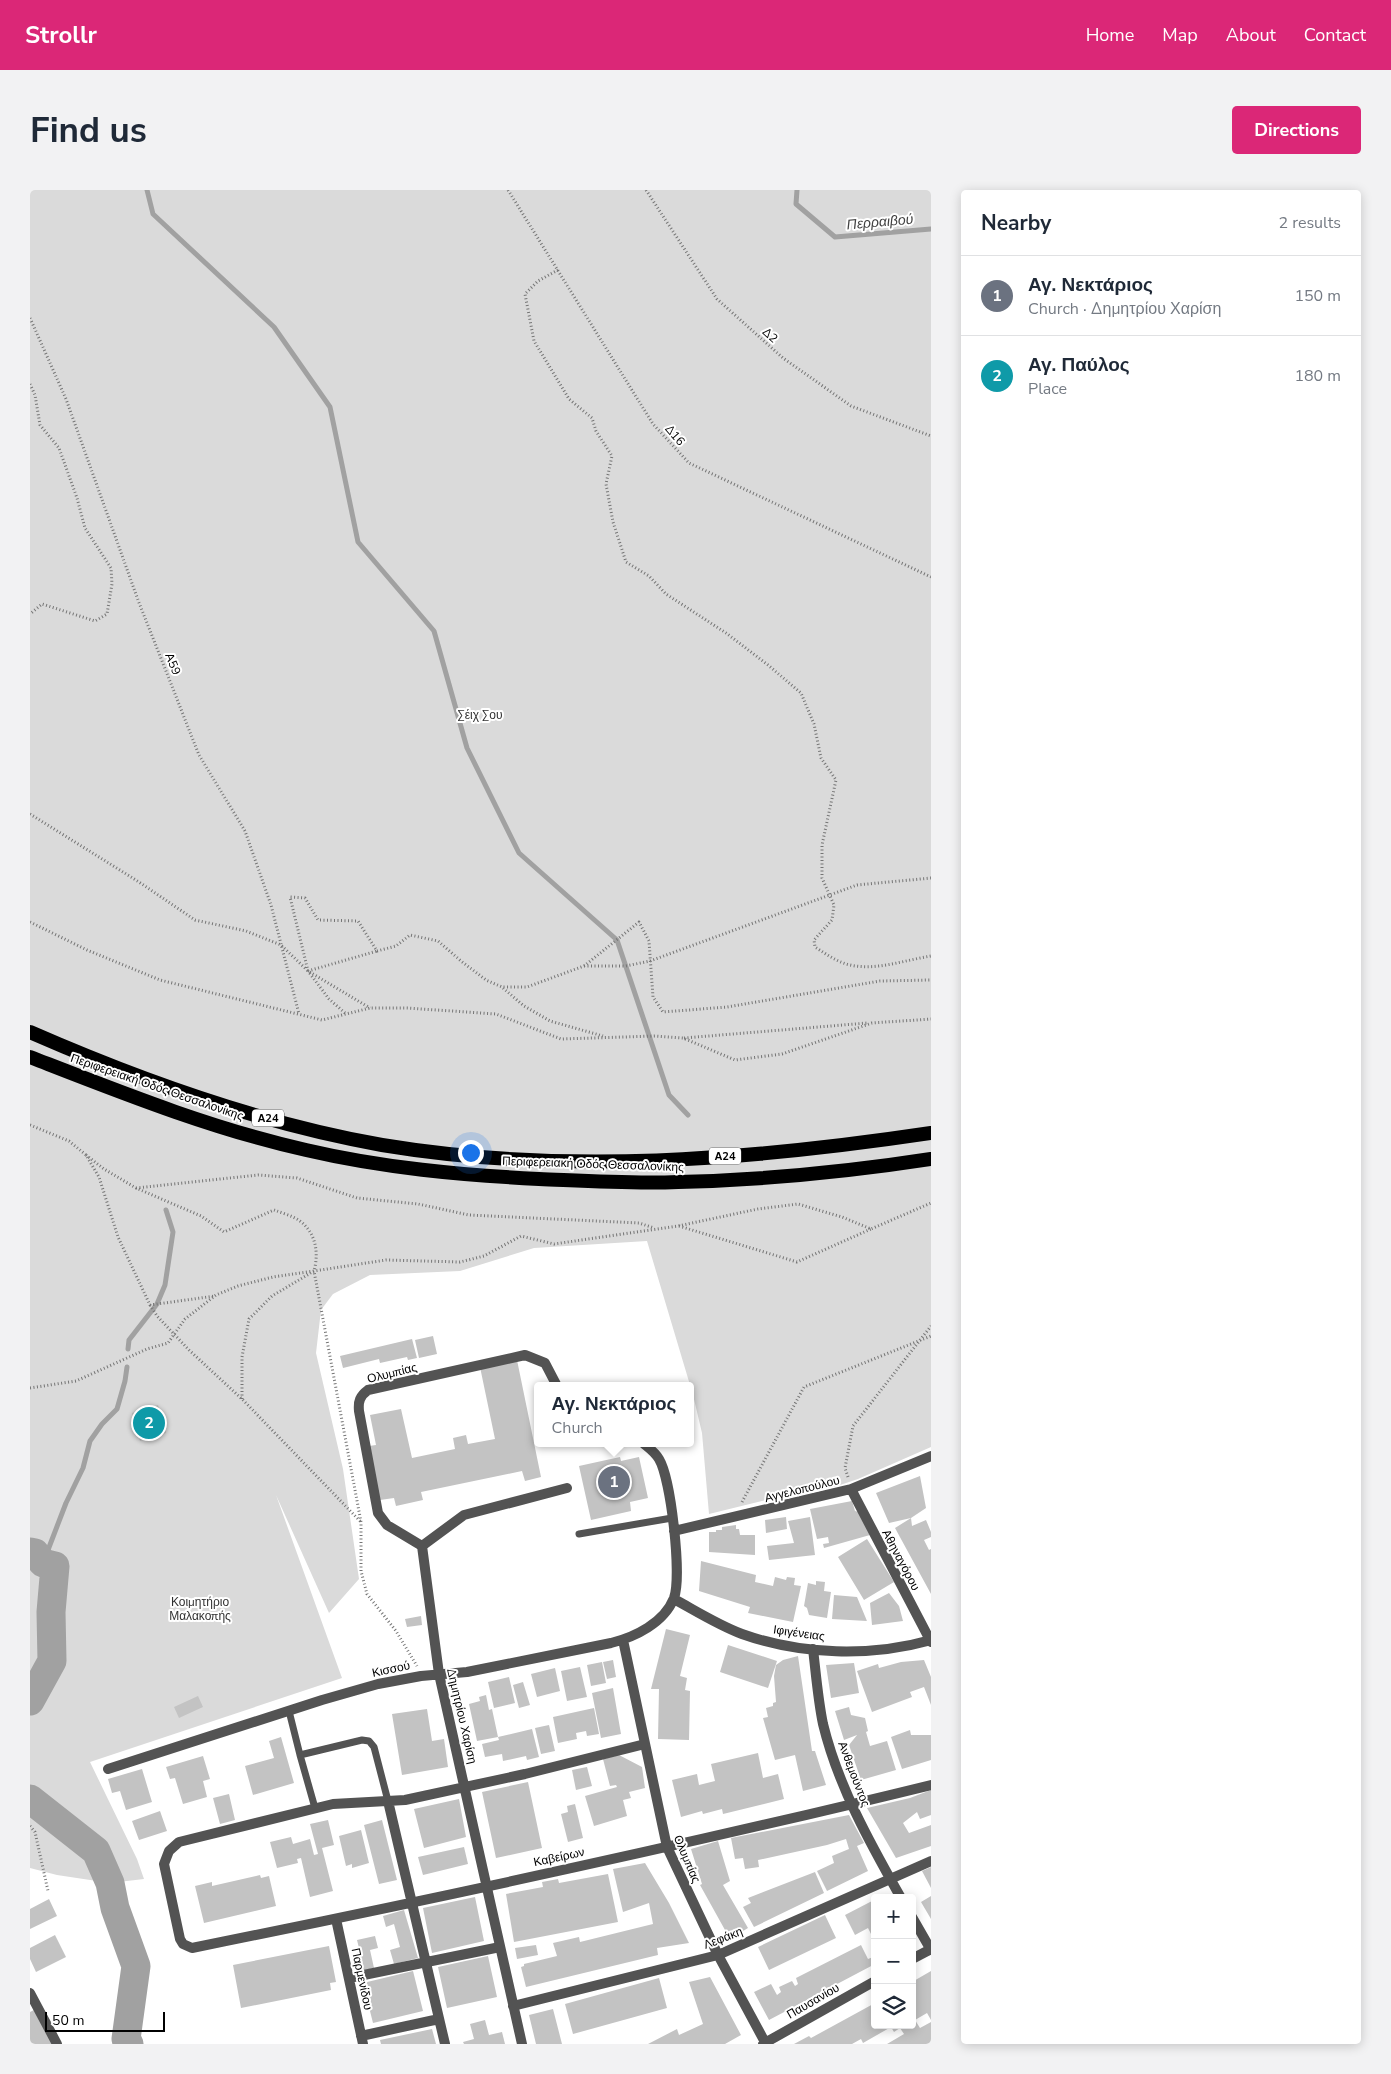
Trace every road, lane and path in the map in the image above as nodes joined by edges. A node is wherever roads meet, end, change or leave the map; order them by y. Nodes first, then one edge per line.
1 (508, 190) edge
2 (646, 190) edge
3 (558, 270) junction
4 (30, 318) edge
5 (30, 384) edge
6 (931, 436) edge
7 (931, 577) edge
8 (30, 614) edge
9 (30, 814) edge
10 (931, 878) edge
11 (829, 896) junction
12 (30, 922) edge
13 (281, 945) junction
14 (377, 951) junction
15 (931, 956) edge
16 (650, 961) junction
17 (584, 966) junction
18 (308, 972) junction
19 (931, 980) edge
20 (502, 987) junction
21 (370, 1008) junction
22 (345, 1013) junction
23 (299, 1014) junction
24 (931, 1019) edge
25 (872, 1023) junction
26 (30, 1032) edge
27 (608, 1037) junction
28 (683, 1038) junction
29 (30, 1057) edge
30 (30, 1125) edge
31 (931, 1133) edge
32 (86, 1155) junction
33 (931, 1159) edge
34 (136, 1188) junction
35 (931, 1203) edge
36 (678, 1226) junction
37 (656, 1229) junction
38 (871, 1229) junction
39 (314, 1271) junction
40 (216, 1296) junction
41 (150, 1304) junction
42 (931, 1326) edge
43 (174, 1334) junction
44 (931, 1336) edge
45 (917, 1343) junction
46 (555, 1382) edge
47 (30, 1388) edge
48 (242, 1399) junction
49 (647, 1447) edge
50 (931, 1456) edge
51 (567, 1488) dead end
52 (851, 1490) junction
53 (744, 1501) dead end
54 (672, 1518) junction
55 (362, 1522) junction
56 (674, 1531) junction
57 (579, 1534) dead end
58 (422, 1546) junction
59 (674, 1599) junction
60 (623, 1640) junction
61 (931, 1641) edge
62 (813, 1649) junction
63 (439, 1674) junction
64 (421, 1676) junction
65 (289, 1711) junction
66 (645, 1744) junction
67 (300, 1755) junction
68 (108, 1769) dead end
69 (931, 1785) edge
70 (465, 1787) junction
71 (388, 1801) junction
72 (852, 1804) junction
73 (315, 1808) junction
74 (30, 1826) edge
75 (666, 1847) junction
76 (931, 1861) edge
77 (891, 1879) junction
78 (487, 1886) junction
79 (48, 1891) dead end
80 (899, 1894) edge
81 (412, 1902) junction
82 (336, 1919) junction
83 (916, 1924) edge
84 (500, 1947) junction
85 (931, 1949) edge
86 (718, 1955) junction
87 (916, 1957) edge
88 (427, 1963) junction
89 (348, 1978) junction
90 (871, 1983) edge
91 (31, 1998) edge
92 (513, 2006) junction
93 (439, 2020) junction
94 (362, 2040) edge
95 (57, 2044) edge
96 (445, 2044) edge
97 (522, 2044) edge
98 (764, 2044) edge

1 - 3 path, Δ16
2 - 6 path, Δ2
3 - 7 path, Δ16
3 - 11 path
4 - 13 path, Α59
5 - 8 path
9 - 13 path
10 - 11 path
11 - 15 path
11 - 16 path
12 - 23 path
13 - 18 path
13 - 23 path, Α59
14 - 18 path
14 - 18 path
14 - 20 path
16 - 17 path
16 - 17 path
16 - 19 path
17 - 20 path
18 - 21 path
18 - 22 path
20 - 27 path
21 - 22 path
21 - 27 path
22 - 23 path
24 - 25 path
25 - 28 path
25 - 28 path
26 - 31 highway, Περιφερειακή Οδός Θεσσαλονίκης / Α24
27 - 28 path
29 - 33 highway, Περιφερειακή Οδός Θεσσαλονίκης / Α24
30 - 32 path
32 - 34 path
32 - 41 path
34 - 37 path
34 - 39 path
35 - 38 path
36 - 37 path
36 - 38 path
36 - 38 path
37 - 39 path
39 - 40 path
39 - 48 path
39 - 55 path
40 - 41 path
40 - 43 path
41 - 43 path
42 - 45 path
43 - 47 path
43 - 48 path
44 - 45 path
45 - 52 path
45 - 53 path
46 - 58 street, Ολυμπίας
48 - 55 path
49 - 54 street
50 - 52 street, Αγγελοπούλου
51 - 58 street
52 - 56 street, Αγγελοπούλου
52 - 61 street, Αθηναγόρου
54 - 56 street
54 - 57 lane
55 - 64 path
56 - 59 street
58 - 63 street, Δημητρίου Χαρίση
59 - 60 street, Κισσού
59 - 62 street, Ιφιγένειας
60 - 63 street, Κισσού
60 - 66 street, Ολυμπίας
61 - 62 street, Ιφιγένειας
62 - 72 street, Ανθεμούντος
63 - 64 street, Κισσού
63 - 70 street, Δημητρίου Χαρίση
64 - 65 street, Κισσού
65 - 67 lane
65 - 68 street, Κισσού
66 - 70 street
66 - 75 street, Ολυμπίας
67 - 71 lane
67 - 73 lane
69 - 72 street, Καβείρων
70 - 71 street
70 - 78 street, Δημητρίου Χαρίση
71 - 73 street
71 - 81 street
72 - 75 street, Καβείρων
72 - 77 street, Ανθεμούντος
73 - 82 street, Καβείρων
74 - 79 path
75 - 78 street, Καβείρων
75 - 86 street, Ολυμπίας
76 - 77 street, Λεφάκη
77 - 80 street, Ανθεμούντος
77 - 86 street, Λεφάκη
78 - 81 street, Καβείρων
78 - 84 street, Δημητρίου Χαρίση
81 - 82 street, Καβείρων
81 - 88 street
82 - 89 street, Παρμενίδου
83 - 85 street
84 - 88 street
84 - 92 street, Δημητρίου Χαρίση
85 - 87 street
86 - 92 street, Λεφάκη
86 - 98 street, Ολυμπίας
88 - 89 street
88 - 93 street
89 - 94 street, Παρμενίδου
90 - 98 street, Παυσανίου
91 - 95 street
92 - 97 street, Δημητρίου Χαρίση
93 - 94 street
93 - 96 street

